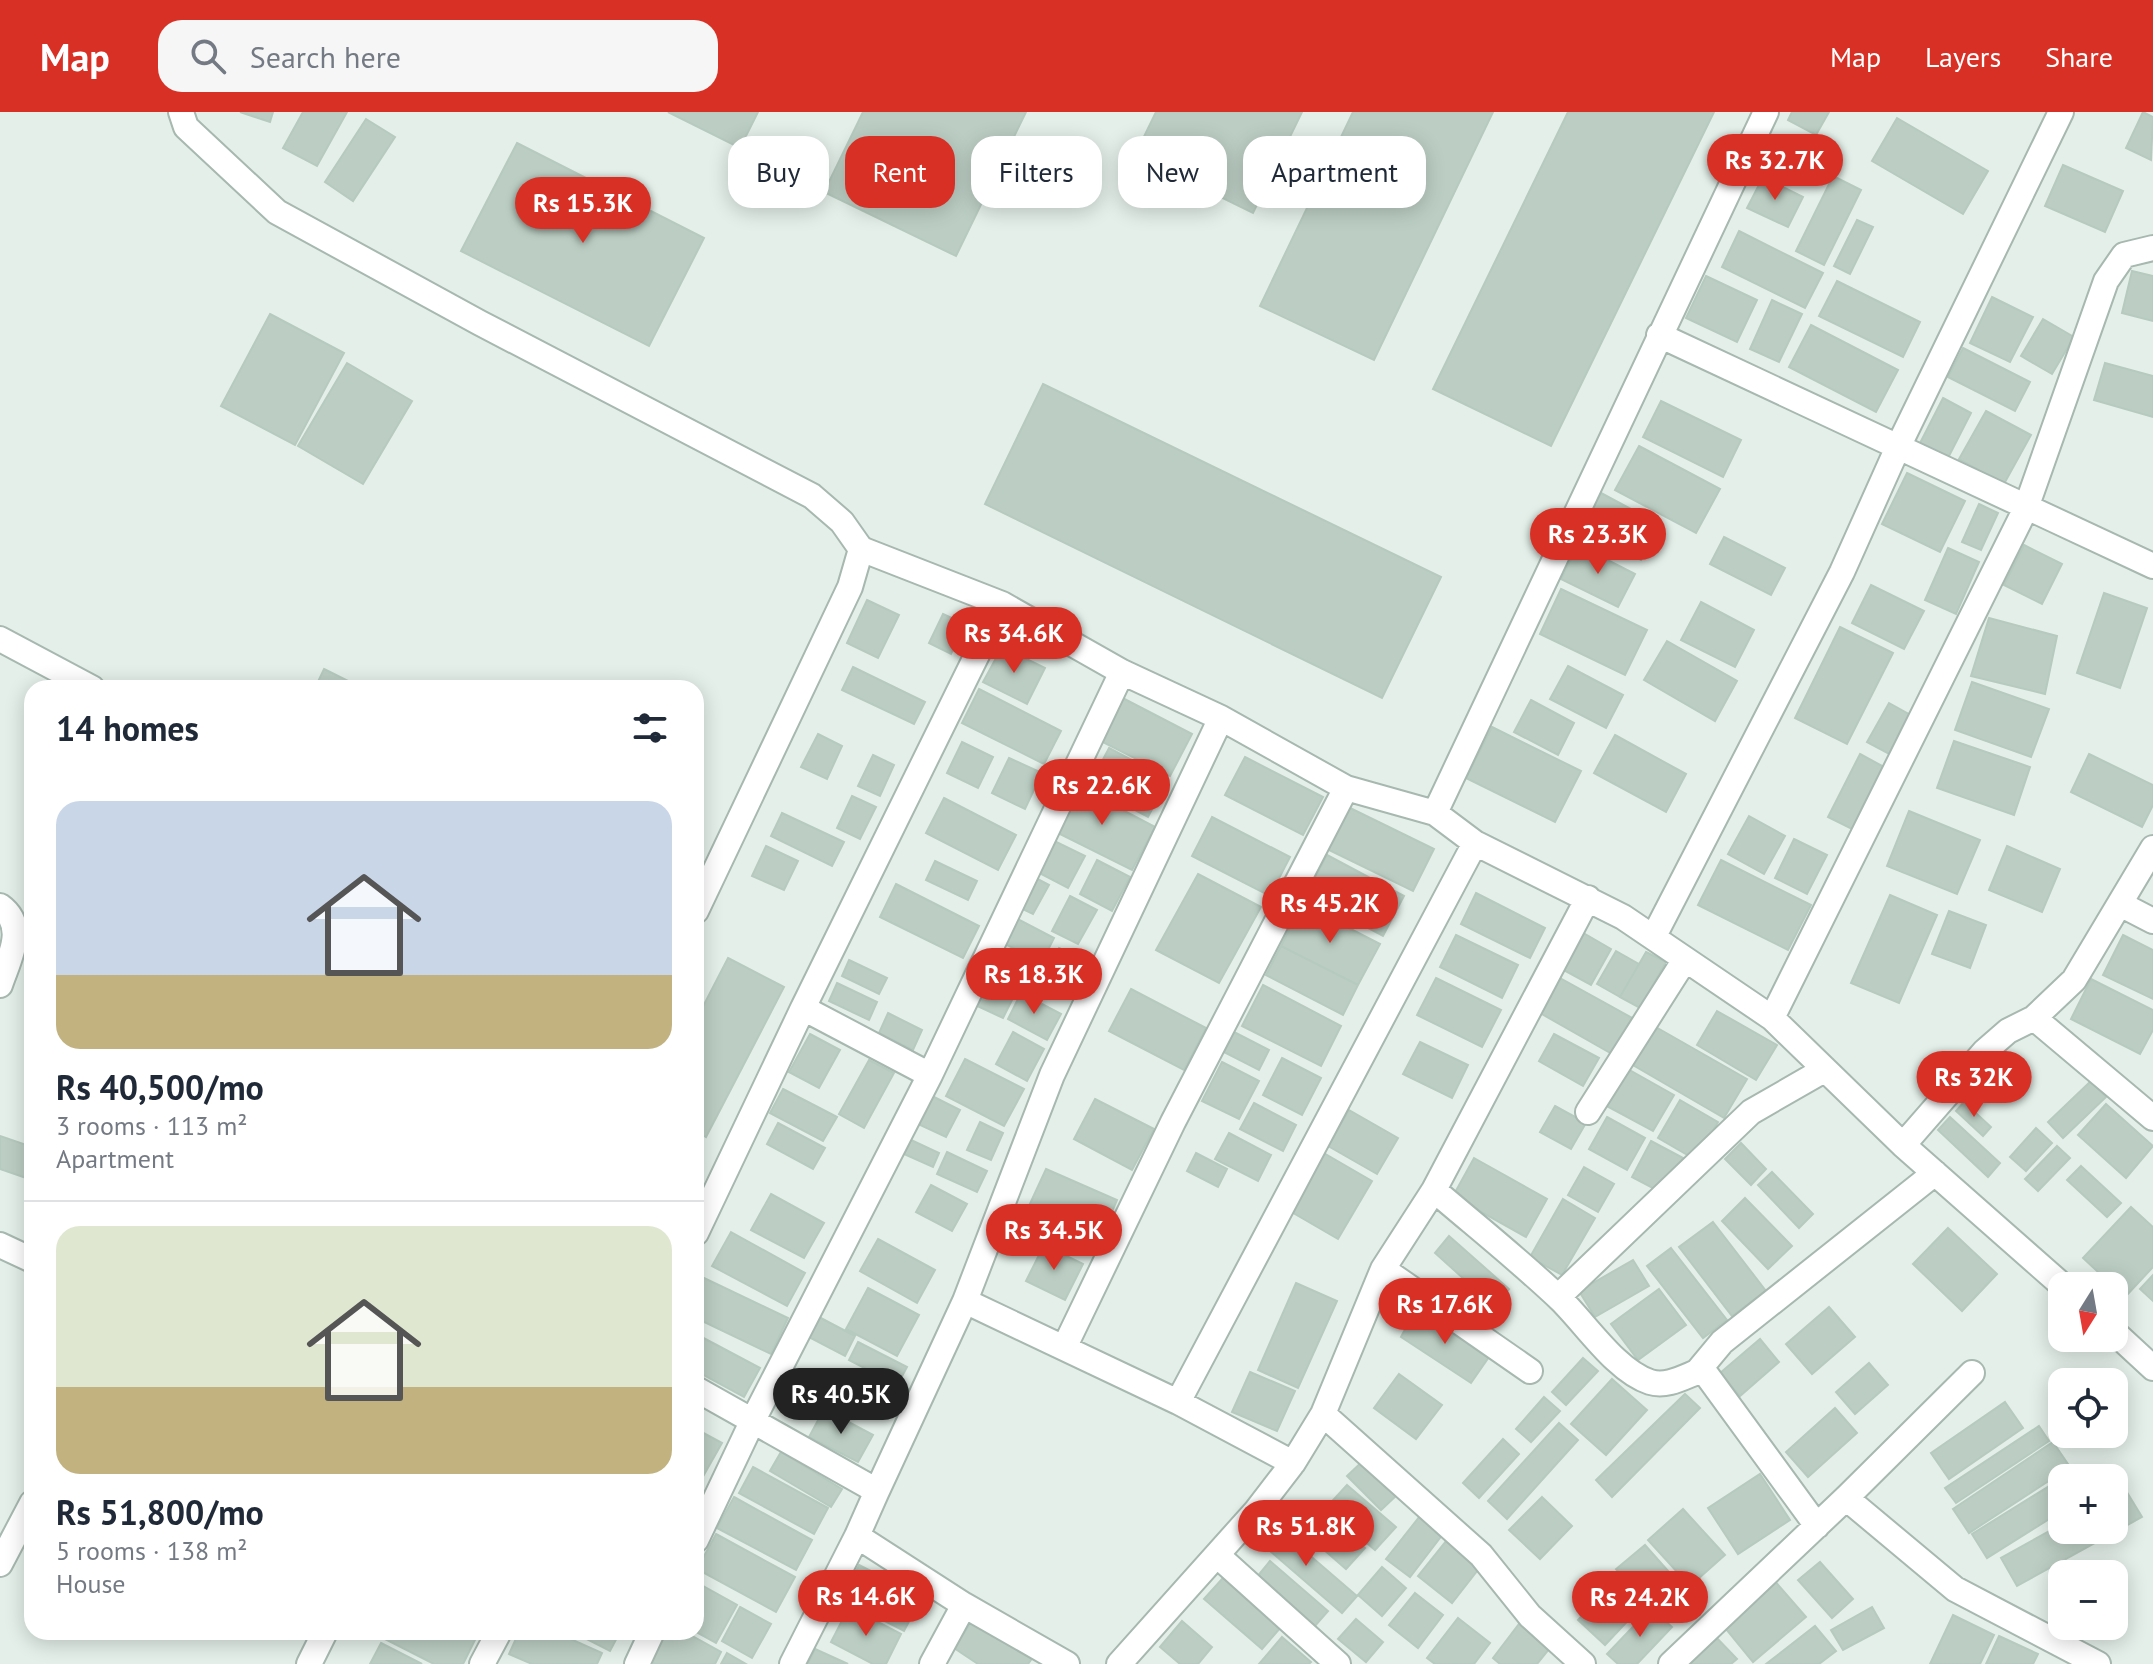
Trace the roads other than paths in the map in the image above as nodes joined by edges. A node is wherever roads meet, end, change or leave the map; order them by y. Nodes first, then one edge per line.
1 (181, 112) edge
2 (1766, 112) edge
3 (2061, 112) edge
4 (2153, 248) edge
5 (1659, 335) junction
6 (1898, 447) junction
7 (2026, 508) junction
8 (861, 549) junction
9 (2153, 566) edge
10 (1002, 604) junction
11 (0, 639) edge
12 (1122, 672) junction
13 (77, 680) edge
14 (1221, 718) junction
15 (1346, 788) junction
16 (1435, 813) junction
17 (1475, 843) junction
18 (2153, 848) edge
19 (704, 894) edge
20 (1588, 898) junction
21 (2122, 905) junction
22 (0, 906) edge
23 (2153, 921) edge
24 (1654, 936) junction
25 (1684, 961) junction
26 (0, 985) edge
27 (803, 1008) junction
28 (1772, 1018) junction
29 (2034, 1018) junction
30 (1824, 1070) junction
31 (930, 1075) junction
32 (1588, 1112) dead end
33 (2153, 1118) edge
34 (1903, 1145) junction
35 (1935, 1173) junction
36 (1434, 1190) junction
37 (704, 1216) edge
38 (0, 1245) edge
39 (24, 1256) edge
40 (1383, 1269) junction
41 (2048, 1273) edge
42 (1558, 1297) junction
43 (965, 1301) junction
44 (2128, 1345) edge
45 (1065, 1346) junction
46 (2153, 1368) edge
47 (1530, 1371) dead end
48 (1697, 1372) junction
49 (1972, 1373) dead end
50 (704, 1393) edge
51 (1178, 1402) junction
52 (1323, 1414) junction
53 (753, 1420) junction
54 (1293, 1463) junction
55 (877, 1491) junction
56 (1846, 1498) junction
57 (24, 1518) edge
58 (704, 1523) edge
59 (1817, 1526) junction
60 (857, 1536) junction
61 (1218, 1556) junction
62 (0, 1564) edge
63 (964, 1605) junction
64 (321, 1640) edge
65 (495, 1640) edge
66 (648, 1640) edge
67 (1129, 1661) edge
68 (309, 1664) edge
69 (482, 1664) edge
70 (637, 1664) edge
71 (792, 1664) edge
72 (932, 1664) edge
73 (1067, 1664) edge
74 (1338, 1664) edge
75 (1583, 1664) edge
76 (1671, 1664) edge
77 (2098, 1664) edge

1 - 8 street
2 - 5 street
3 - 6 street
4 - 7 street
5 - 6 street
5 - 16 street
6 - 7 street
6 - 24 street
7 - 9 street
7 - 28 street
8 - 10 street
8 - 19 street
10 - 12 street
10 - 27 street
11 - 13 street
12 - 14 street
12 - 31 street
14 - 15 street
14 - 43 street
15 - 16 street
15 - 45 street
16 - 17 street
17 - 20 street
17 - 51 street
18 - 21 street
20 - 24 street
20 - 36 street
21 - 23 street
21 - 29 street
22 - 26 street
24 - 25 street
25 - 28 street
25 - 32 street
27 - 31 street
27 - 37 street
28 - 30 street
29 - 33 street
29 - 34 street
30 - 34 street
30 - 42 street
31 - 53 street
34 - 35 street
35 - 41 street
35 - 48 street
36 - 40 street
36 - 42 street
38 - 39 street
40 - 47 street
40 - 52 street
42 - 48 street
43 - 45 street
43 - 55 street
44 - 46 street
45 - 51 street
48 - 59 street
49 - 56 street
50 - 53 street
51 - 54 street
52 - 54 street
52 - 75 street
53 - 55 street
53 - 58 street
54 - 61 street
55 - 60 street
56 - 59 street
56 - 77 street
57 - 62 street
59 - 76 street
60 - 63 street
60 - 71 street
61 - 67 street
61 - 74 street
63 - 72 street
63 - 73 street
64 - 68 street
65 - 69 street
66 - 70 street

